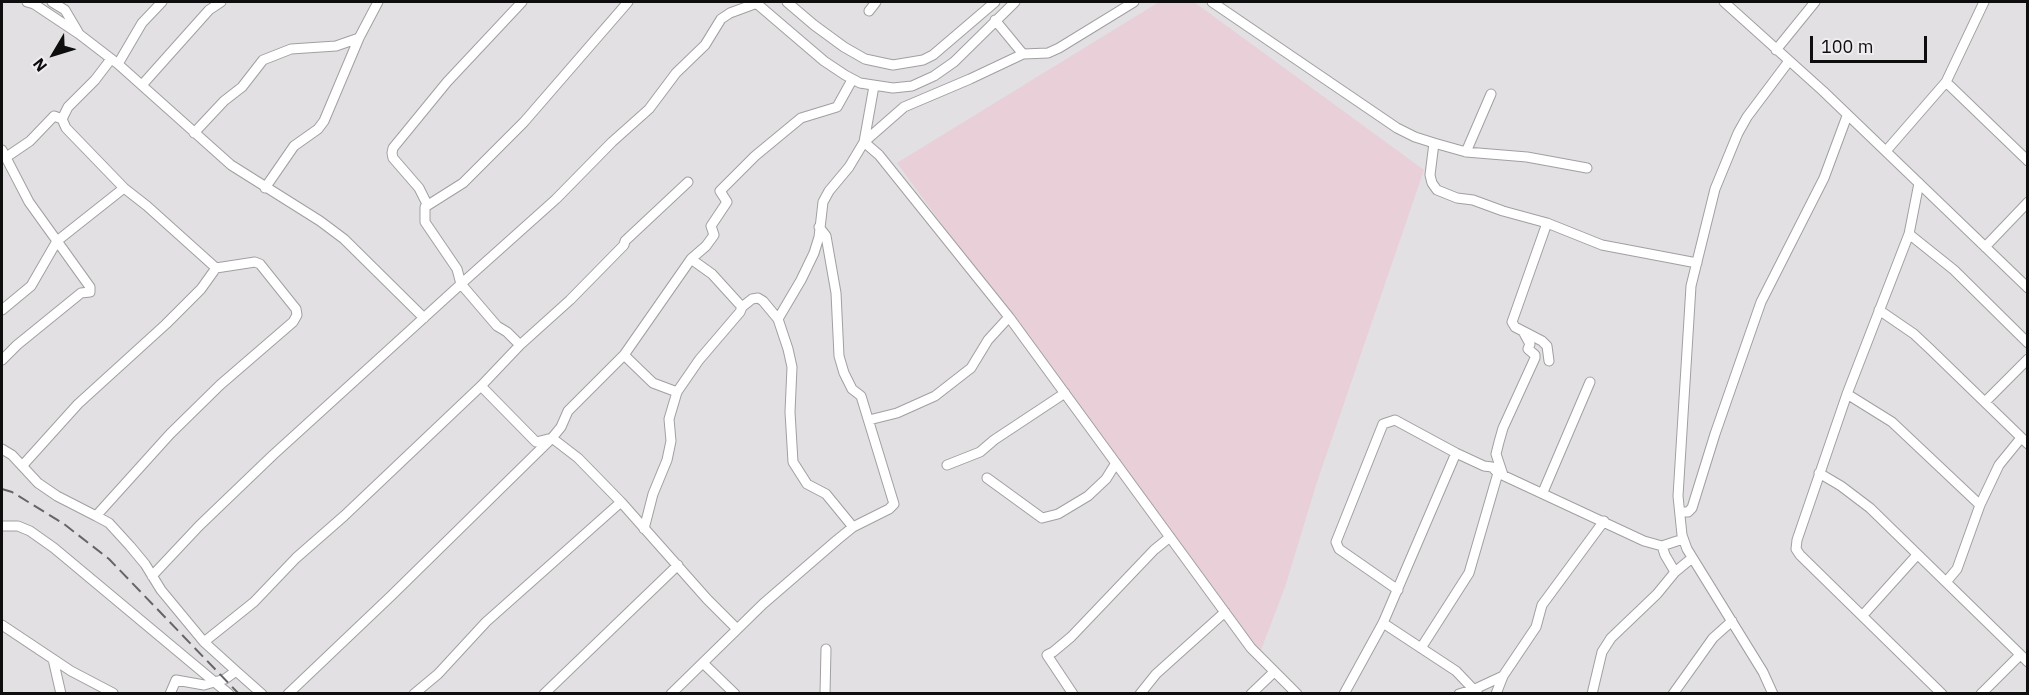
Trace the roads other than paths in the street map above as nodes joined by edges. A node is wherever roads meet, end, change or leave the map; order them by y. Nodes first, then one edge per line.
1 (27, 2) edge
2 (52, 2) edge
3 (162, 2) edge
4 (221, 2) edge
5 (378, 2) edge
6 (522, 2) edge
7 (628, 2) edge
8 (756, 2) edge
9 (788, 2) edge
10 (876, 2) edge
11 (995, 2) edge
12 (1015, 2) edge
13 (1134, 2) edge
14 (1212, 2) edge
15 (1815, 2) edge
16 (1984, 2) edge
17 (1730, 3) edge
18 (66, 6) edge
19 (869, 11) dead end
20 (995, 20) junction
21 (79, 34) junction
22 (359, 38) junction
23 (1776, 50) junction
24 (1023, 54) junction
25 (1789, 61) junction
26 (114, 62) junction
27 (852, 80) junction
28 (1946, 82) junction
29 (142, 85) junction
30 (874, 86) junction
31 (1491, 94) dead end
32 (1847, 116) junction
33 (62, 119) junction
34 (194, 133) junction
35 (864, 142) junction
36 (1434, 143) junction
37 (1886, 151) junction
38 (1466, 152) junction
39 (4, 154) edge
40 (2028, 161) edge
41 (1587, 168) dead end
42 (688, 182) dead end
43 (1919, 183) junction
44 (124, 188) junction
45 (265, 188) junction
46 (2028, 202) edge
47 (428, 204) junction
48 (1546, 223) junction
49 (819, 227) junction
50 (1909, 234) junction
51 (57, 241) junction
52 (1985, 247) junction
53 (691, 259) junction
54 (1697, 263) junction
55 (216, 268) junction
56 (461, 284) junction
57 (2028, 288) edge
58 (742, 307) junction
59 (2, 310) edge
60 (1879, 310) junction
61 (1009, 317) junction
62 (424, 318) junction
63 (778, 318) junction
64 (1524, 333) junction
65 (2028, 343) edge
66 (520, 345) junction
67 (624, 355) junction
68 (2028, 359) edge
69 (2, 360) edge
70 (1549, 361) dead end
71 (1590, 382) dead end
72 (481, 386) junction
73 (677, 392) junction
74 (1065, 393) junction
75 (1847, 394) junction
76 (1985, 402) junction
77 (868, 420) junction
78 (552, 438) junction
79 (2024, 441) edge
80 (2, 449) edge
81 (1456, 453) junction
82 (1116, 463) junction
83 (23, 465) junction
84 (947, 465) dead end
85 (1820, 473) junction
86 (1501, 474) junction
87 (987, 478) dead end
88 (1543, 492) junction
89 (621, 502) junction
90 (1980, 504) junction
91 (1680, 512) junction
92 (96, 516) junction
93 (1604, 521) junction
94 (2, 526) edge
95 (853, 527) junction
96 (644, 529) junction
97 (1170, 537) junction
98 (1683, 539) junction
99 (1662, 546) junction
100 (1917, 555) junction
101 (1692, 558) junction
102 (678, 565) junction
103 (1676, 572) junction
104 (152, 576) junction
105 (1946, 582) junction
106 (1398, 590) junction
107 (1225, 612) junction
108 (1863, 615) junction
109 (1732, 621) junction
110 (1383, 623) junction
111 (2, 625) edge
112 (737, 629) junction
113 (204, 642) junction
114 (1421, 648) junction
115 (826, 649) dead end
116 (2020, 655) junction
117 (53, 660) junction
118 (2028, 662) edge
119 (703, 663) junction
120 (236, 671) junction
121 (1274, 672) junction
122 (1503, 676) junction
123 (218, 682) junction
124 (1477, 691) edge
125 (61, 693) edge
126 (113, 693) edge
127 (170, 693) edge
128 (229, 693) edge
129 (262, 693) edge
130 (288, 693) edge
131 (414, 693) edge
132 (544, 693) edge
133 (671, 693) edge
134 (735, 693) edge
135 (825, 693) edge
136 (1073, 693) edge
137 (1140, 693) edge
138 (1251, 693) edge
139 (1297, 693) edge
140 (1344, 693) edge
141 (1460, 693) edge
142 (1496, 693) edge
143 (1592, 693) edge
144 (1673, 693) edge
145 (1773, 693) edge
146 (1942, 693) edge
147 (1981, 693) edge

1 - 21 street
2 - 18 street
3 - 26 street
4 - 29 street
5 - 22 street
6 - 47 street
7 - 47 street
8 - 27 street
8 - 56 street
9 - 11 street
10 - 19 street
12 - 20 street
13 - 24 street
14 - 36 street
15 - 23 street
16 - 28 street
17 - 23 street
18 - 21 street
20 - 24 street
20 - 30 street
21 - 26 street
22 - 34 street
22 - 45 street
23 - 25 street
24 - 35 street
25 - 32 street
25 - 54 street
26 - 29 street
26 - 33 street
27 - 30 street
27 - 53 street
28 - 37 street
28 - 40 street
29 - 34 street
30 - 35 street
31 - 38 street
32 - 37 street
32 - 91 street
33 - 39 street
33 - 44 street
34 - 45 street
35 - 49 street
35 - 61 street
36 - 38 street
36 - 48 street
37 - 43 street
38 - 41 street
39 - 51 street
42 - 66 street
43 - 50 street
43 - 52 street
44 - 51 street
44 - 55 street
45 - 62 street
46 - 52 street
47 - 56 street
48 - 54 street
48 - 64 street
49 - 63 street
49 - 77 street
50 - 60 street
50 - 65 street
51 - 59 street
51 - 69 street
52 - 57 street
53 - 58 street
53 - 67 street
54 - 91 street
55 - 83 street
55 - 92 street
56 - 62 street
56 - 66 street
58 - 63 street
58 - 73 street
60 - 75 street
60 - 76 street
61 - 74 street
61 - 77 street
62 - 104 street
63 - 95 street
64 - 70 street
64 - 86 street
66 - 72 street
67 - 73 street
67 - 78 street
68 - 76 street
71 - 88 street
72 - 78 street
72 - 113 street
73 - 96 street
74 - 82 street
74 - 84 street
75 - 85 street
75 - 90 street
76 - 79 street
77 - 95 street
78 - 89 street
78 - 130 street
79 - 90 street
80 - 83 street
81 - 86 street
81 - 106 street
81 - 106 street
82 - 87 street
82 - 97 street
83 - 92 street
85 - 100 street
85 - 108 street
86 - 88 street
86 - 114 street
88 - 93 street
89 - 96 street
89 - 131 street
90 - 105 street
91 - 98 street
92 - 104 street
93 - 99 street
93 - 122 street
94 - 123 street
95 - 112 street
96 - 102 street
97 - 107 street
97 - 136 street
98 - 99 street
98 - 101 street
99 - 103 street
100 - 105 street
100 - 108 street
101 - 103 street
101 - 109 street
102 - 112 street
102 - 132 street
103 - 143 street
104 - 113 street
105 - 116 street
106 - 110 street
107 - 121 street
107 - 137 street
108 - 146 street
109 - 144 street
109 - 145 street
110 - 114 street
110 - 140 street
111 - 117 street
112 - 119 street
113 - 120 street
114 - 124 street
115 - 135 street
116 - 118 street
116 - 147 street
117 - 125 street
117 - 126 street
119 - 133 street
119 - 134 street
120 - 123 street
120 - 129 street
121 - 138 street
121 - 139 street
122 - 124 street
122 - 142 street
123 - 127 street
123 - 128 street
124 - 141 street

